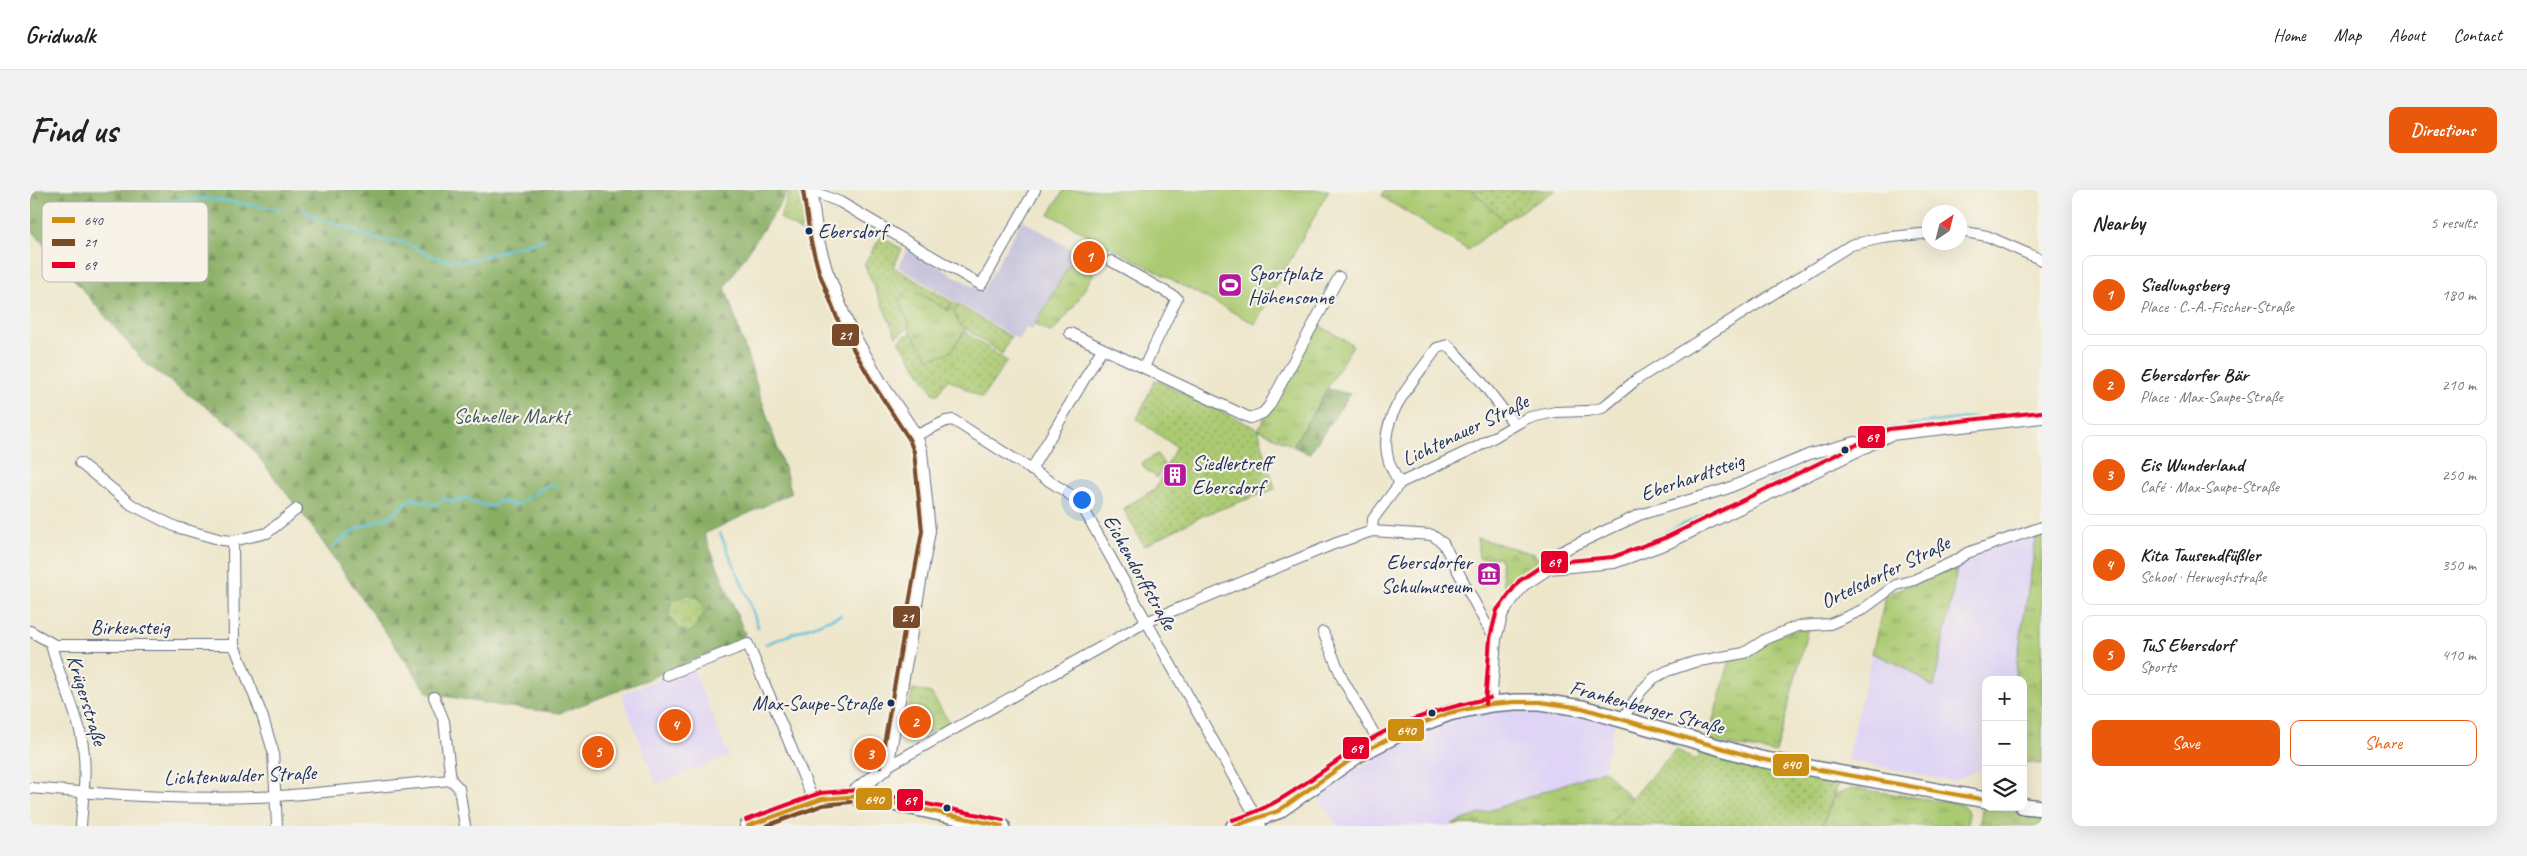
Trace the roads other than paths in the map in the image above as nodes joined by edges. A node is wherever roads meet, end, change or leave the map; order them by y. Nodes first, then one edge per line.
1 (809, 190) edge
2 (1035, 190) edge
3 (1967, 232) edge
4 (1922, 234) edge
5 (2042, 260) edge
6 (1111, 261) dead end
7 (1339, 277) dead end
8 (1070, 333) dead end
9 (1102, 348) junction
10 (1144, 367) junction
11 (2042, 418) edge
12 (1514, 424) junction
13 (915, 436) junction
14 (1865, 446) junction
15 (80, 462) dead end
16 (1031, 470) junction
17 (1400, 483) junction
18 (297, 509) dead end
19 (2042, 528) edge
20 (1372, 530) junction
21 (233, 542) junction
22 (1549, 569) junction
23 (1146, 622) junction
24 (30, 630) edge
25 (1323, 632) dead end
26 (1496, 639) junction
27 (50, 644) junction
28 (234, 645) junction
29 (667, 675) dead end
30 (434, 697) dead end
31 (1491, 704) junction
32 (1622, 719) junction
33 (1379, 742) junction
34 (886, 767) junction
35 (451, 780) junction
36 (30, 788) edge
37 (84, 793) junction
38 (277, 796) junction
39 (850, 796) junction
40 (1982, 799) edge
41 (814, 802) junction
42 (2027, 806) edge
43 (2042, 808) edge
44 (1259, 823) edge
45 (81, 826) edge
46 (277, 826) edge
47 (465, 826) edge
48 (748, 826) edge
49 (1002, 826) edge
50 (1234, 826) edge

1 - 2 street
1 - 13 street
3 - 5 street
4 - 12 street, Lichtenauer Straße
6 - 10 street
7 - 10 street
8 - 9 street
9 - 10 street
9 - 16 street
11 - 14 street
12 - 17 street, Lichtenauer Straße
12 - 17 street
13 - 16 street, Eichendorffstraße
13 - 34 street
14 - 22 street
14 - 22 street, Eberhardtsteig
15 - 21 street
16 - 23 street, Eichendorffstraße
17 - 20 street, Lichtenauer Straße
18 - 21 street
19 - 32 street, Ortelsdorfer Straße
20 - 23 street
20 - 26 street
21 - 28 street
22 - 26 street
23 - 34 street
23 - 44 street, Eichendorffstraße
24 - 27 street
25 - 33 street
26 - 31 street
27 - 28 street, Birkensteig
27 - 37 street, Krügerstraße
28 - 38 street
29 - 41 street
30 - 35 street
31 - 32 main road, Frankenberger Straße
31 - 33 main road, Frankenberger Straße
32 - 40 main road, Frankenberger Straße
33 - 44 main road, Frankenberger Straße
34 - 39 street
35 - 38 street, Lichtenwalder Straße
35 - 47 street
36 - 37 street, Lichtenwalder Straße
37 - 38 street, Lichtenwalder Straße
37 - 45 street, Krügerstraße
38 - 46 street
39 - 41 main road
39 - 49 main road
41 - 48 main road
42 - 43 main road
44 - 50 main road, Frankenberger Straße

